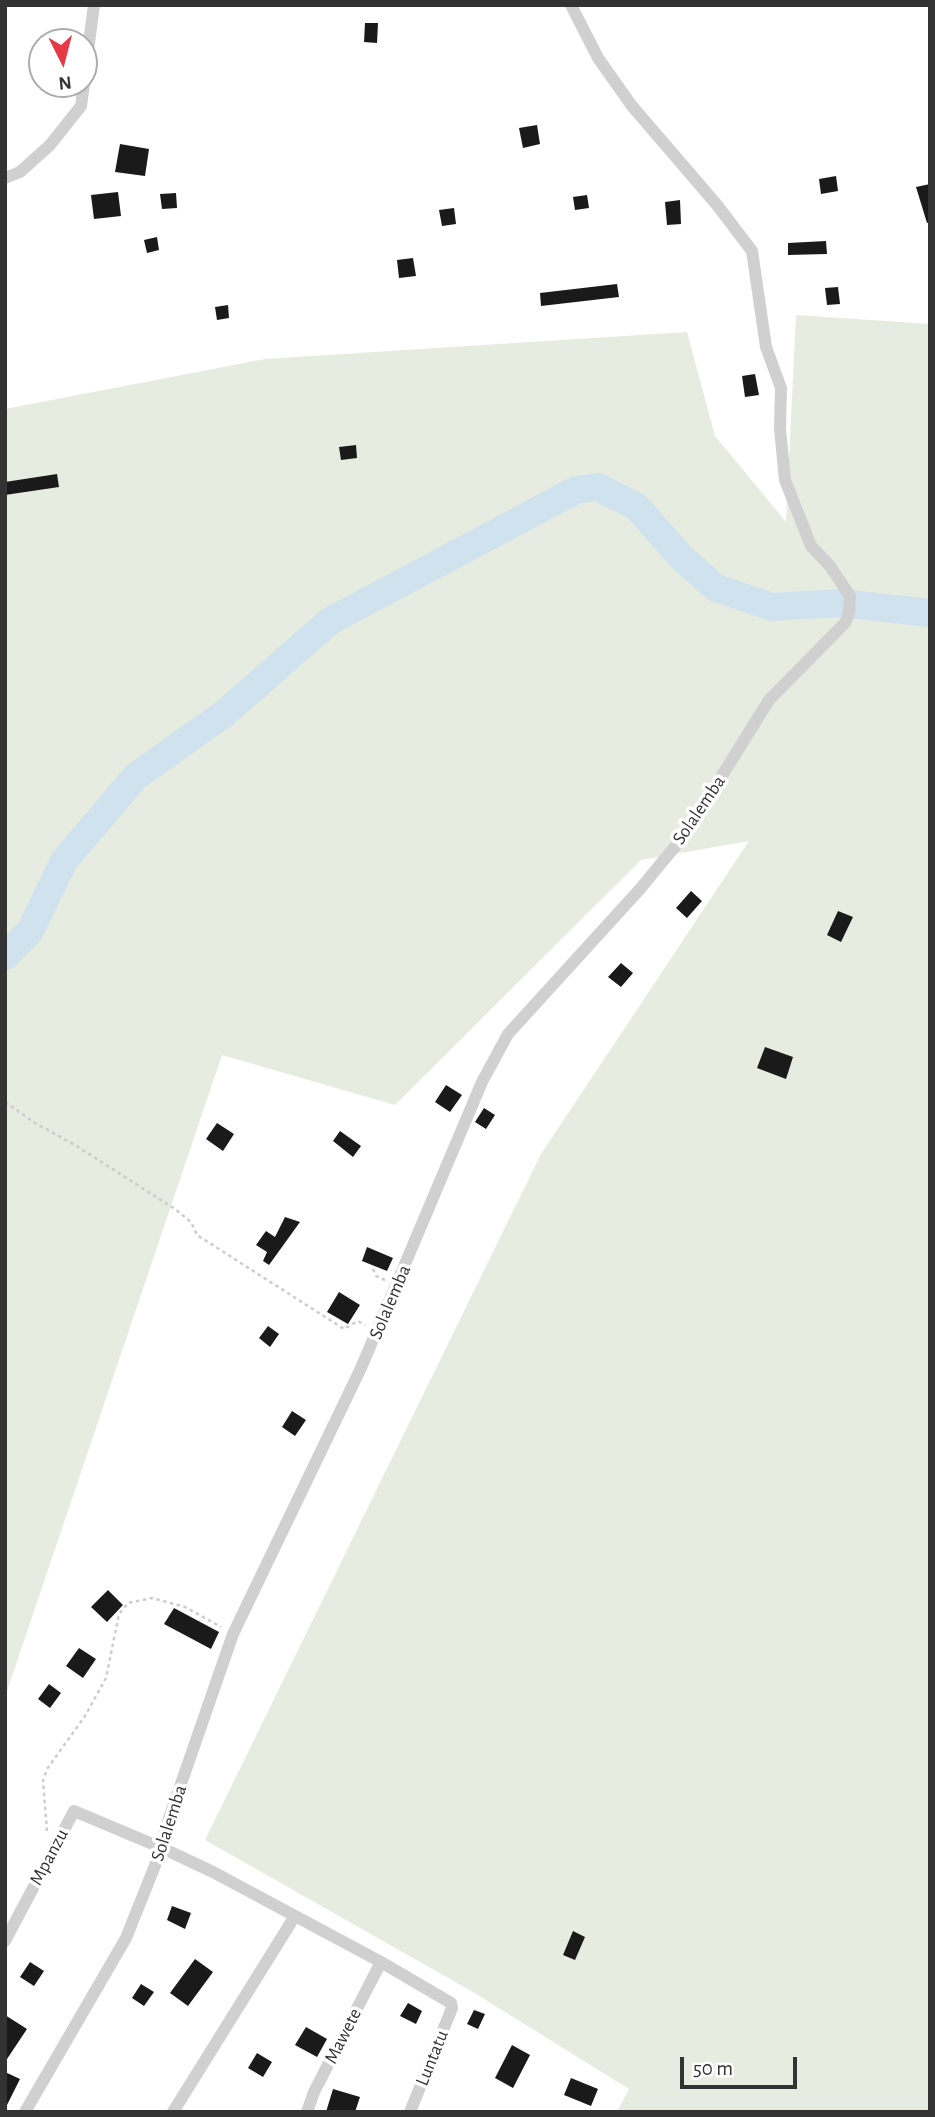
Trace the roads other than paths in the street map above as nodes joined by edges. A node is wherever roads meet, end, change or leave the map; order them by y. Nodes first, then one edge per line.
1 (94, 5) edge
2 (571, 5) edge
3 (91, 28) edge
4 (82, 98) edge
5 (5, 178) edge
6 (162, 1848) junction
7 (295, 1916) junction
8 (5, 1941) edge
9 (381, 1962) junction
10 (24, 2112) edge
11 (173, 2112) edge
12 (307, 2112) edge
13 (410, 2112) edge

1 - 3 street
2 - 6 street, Solalemba
4 - 5 street
6 - 7 street
6 - 8 street, Mpanzu
6 - 10 street, Solalemba
7 - 9 street
7 - 11 street
9 - 12 street, Mawete
9 - 13 street, Luntatu

